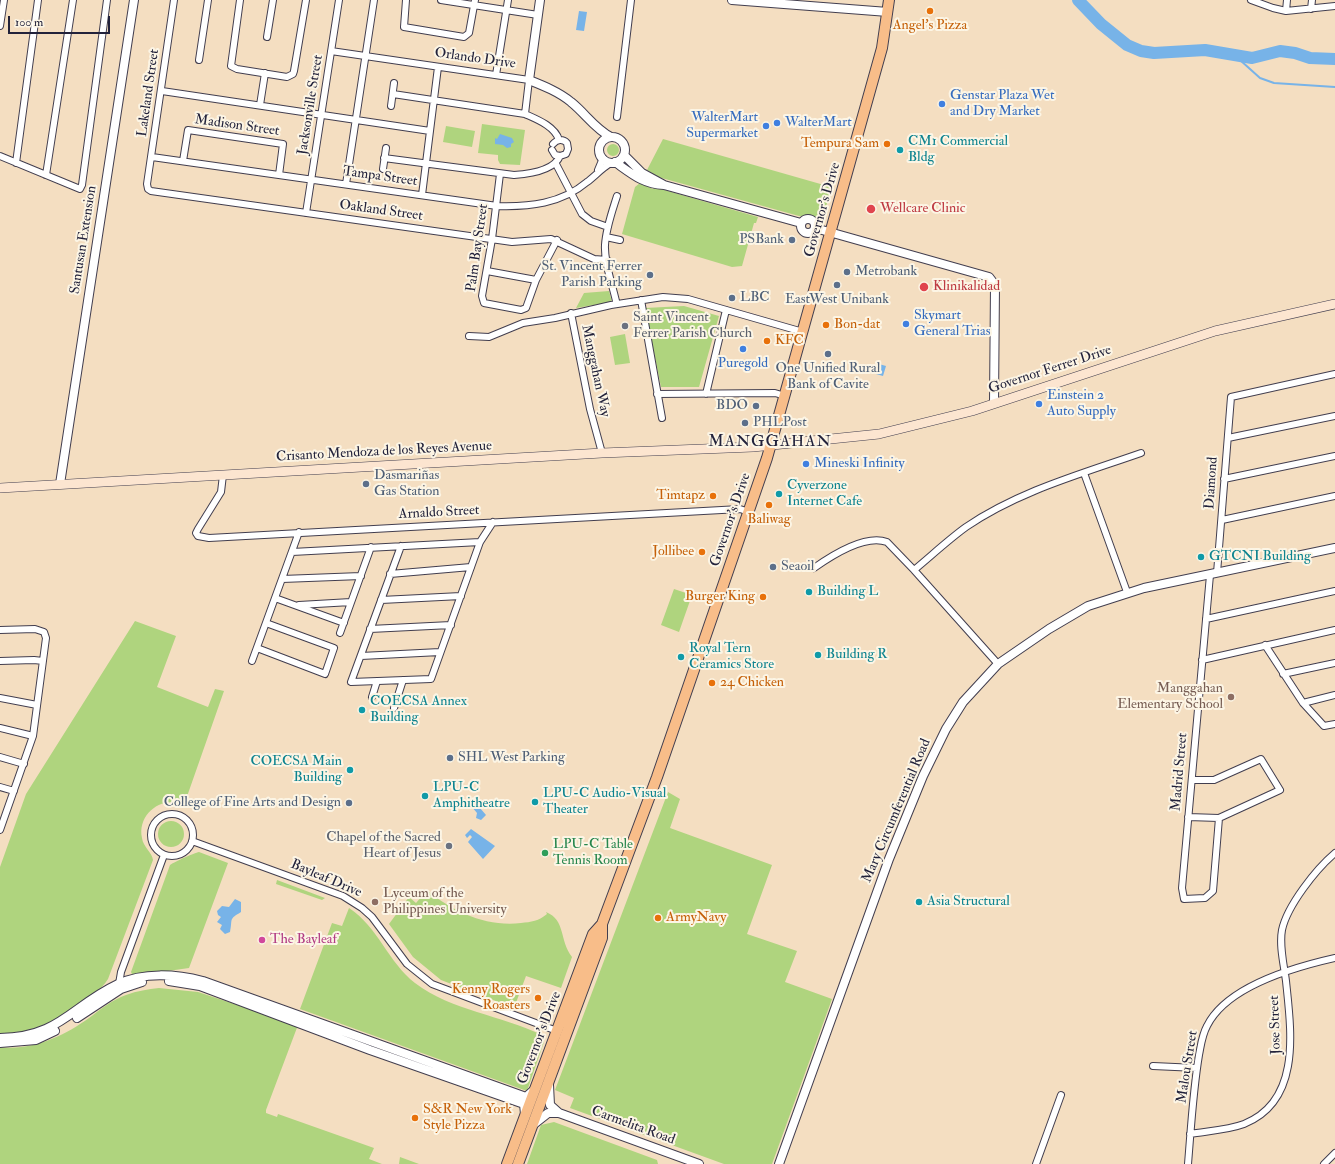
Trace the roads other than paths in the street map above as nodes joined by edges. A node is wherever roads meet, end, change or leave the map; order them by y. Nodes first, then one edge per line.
1 (4, 0) edge
2 (38, 0) edge
3 (73, 0) edge
4 (108, 0) edge
5 (134, 0) edge
6 (174, 0) edge
7 (208, 0) edge
8 (240, 0) edge
9 (273, 0) edge
10 (306, 0) edge
11 (339, 0) edge
12 (374, 0) edge
13 (406, 0) edge
14 (442, 0) edge
15 (508, 0) edge
16 (540, 0) edge
17 (632, 0) edge
18 (732, 0) edge
19 (889, 0) edge
20 (1251, 0) edge
21 (1287, 0) edge
22 (1312, 0) edge
23 (474, 2) edge
24 (1262, 2) edge
25 (1334, 4) edge
26 (1311, 9) junction
27 (506, 10) junction
28 (1286, 11) junction
29 (888, 12) junction
30 (538, 15) junction
31 (0, 26) edge
32 (267, 37) dead end
33 (331, 51) junction
34 (365, 56) junction
35 (199, 60) dead end
36 (438, 67) junction
37 (265, 73) junction
38 (496, 75) junction
39 (529, 80) junction
40 (394, 83) dead end
41 (162, 91) junction
42 (393, 94) junction
43 (434, 100) junction
44 (260, 105) junction
45 (391, 106) dead end
46 (524, 114) junction
47 (322, 115) junction
48 (617, 118) dead end
49 (356, 120) junction
50 (598, 129) junction
51 (430, 131) junction
52 (611, 137) junction
53 (559, 140) junction
54 (603, 141) junction
55 (386, 148) dead end
56 (624, 155) junction
57 (0, 156) edge
58 (560, 156) junction
59 (152, 157) junction
60 (384, 158) junction
61 (602, 158) junction
62 (183, 161) junction
63 (613, 162) junction
64 (16, 163) junction
65 (426, 164) junction
66 (556, 164) junction
67 (383, 169) dead end
68 (500, 174) junction
69 (596, 174) junction
70 (46, 175) junction
71 (279, 175) junction
72 (312, 180) junction
73 (346, 184) junction
74 (664, 185) junction
75 (148, 189) joint
76 (571, 193) junction
77 (422, 195) junction
78 (617, 196) dead end
79 (497, 206) junction
80 (306, 213) junction
81 (608, 227) junction
82 (832, 233) junction
83 (606, 237) junction
84 (492, 239) junction
85 (557, 240) junction
86 (620, 240) dead end
87 (607, 260) junction
88 (487, 271) junction
89 (536, 280) junction
90 (640, 300) junction
91 (616, 301) dead end
92 (1335, 304) edge
93 (726, 310) junction
94 (571, 313) junction
95 (802, 332) junction
96 (469, 336) dead end
97 (1335, 374) edge
98 (657, 394) junction
99 (706, 394) junction
100 (784, 396) junction
101 (994, 403) junction
102 (1335, 416) edge
103 (662, 418) dead end
104 (1228, 438) junction
105 (770, 445) junction
106 (602, 453) junction
107 (1141, 453) dead end
108 (1335, 456) edge
109 (1084, 473) junction
110 (223, 475) junction
111 (1224, 479) junction
112 (60, 484) junction
113 (0, 488) edge
114 (1335, 496) edge
115 (749, 512) junction
116 (1222, 520) junction
117 (493, 522) junction
118 (299, 532) junction
119 (480, 542) junction
120 (401, 546) junction
121 (371, 547) junction
122 (1335, 548) edge
123 (292, 552) junction
124 (471, 567) junction
125 (814, 568) dead end
126 (914, 570) junction
127 (390, 574) junction
128 (1214, 574) junction
129 (361, 576) junction
130 (282, 579) junction
131 (1335, 591) edge
132 (1127, 592) junction
133 (461, 596) junction
134 (275, 598) junction
135 (381, 600) junction
136 (352, 602) junction
137 (296, 606) junction
138 (1206, 619) junction
139 (266, 623) junction
140 (344, 623) junction
141 (451, 625) junction
142 (0, 630) edge
143 (370, 630) junction
144 (1335, 630) edge
145 (340, 633) dead end
146 (1265, 646) junction
147 (257, 648) junction
148 (440, 652) junction
149 (361, 656) junction
150 (1202, 660) junction
151 (0, 661) edge
152 (43, 661) junction
153 (252, 661) dead end
154 (1335, 662) edge
155 (998, 664) junction
156 (1283, 674) junction
157 (403, 680) junction
158 (377, 681) junction
159 (1335, 695) edge
160 (372, 697) dead end
161 (0, 698) edge
162 (1303, 703) junction
163 (37, 705) junction
164 (394, 708) dead end
165 (1335, 724) edge
166 (0, 728) edge
167 (33, 736) junction
168 (0, 757) edge
169 (24, 764) junction
170 (1192, 780) junction
171 (0, 787) edge
172 (14, 791) junction
173 (1188, 817) junction
174 (1219, 818) junction
175 (2, 821) edge
176 (0, 830) edge
177 (192, 841) junction
178 (1335, 853) edge
179 (164, 855) junction
180 (602, 924) junction
181 (1335, 958) edge
182 (1285, 973) junction
183 (120, 986) junction
184 (557, 1031) junction
185 (0, 1038) edge
186 (0, 1043) edge
187 (1152, 1066) dead end
188 (1197, 1068) junction
189 (549, 1081) junction
190 (535, 1088) junction
191 (1061, 1095) dead end
192 (559, 1113) junction
193 (525, 1116) junction
194 (532, 1126) junction
195 (1190, 1134) junction
196 (1335, 1154) edge
197 (507, 1164) edge
198 (518, 1164) edge
199 (699, 1164) edge
200 (779, 1164) edge
201 (1036, 1164) edge
202 (1188, 1164) edge
203 (1324, 1164) edge

1 - 31 street
2 - 64 street
3 - 70 street
4 - 70 street
5 - 112 street, Santusan Extension
6 - 41 street, Lakeland Street
7 - 35 street
8 - 37 street
9 - 32 street
10 - 37 street
11 - 33 street, Jacksonville Street
12 - 34 street
13 - 23 street
14 - 23 street
15 - 27 street
16 - 30 street
17 - 48 street
18 - 29 street
19 - 29 main road, Governor's Drive
20 - 24 street
21 - 28 street
22 - 26 street
23 - 27 street
24 - 28 street
25 - 26 street
26 - 28 street
27 - 30 street
27 - 38 street
29 - 82 main road, Governor's Drive
30 - 39 street
33 - 34 street, Orlando Drive
33 - 47 street, Jacksonville Street
34 - 36 street, Orlando Drive
34 - 49 street
36 - 38 street, Orlando Drive
36 - 43 street
37 - 44 street
38 - 39 street, Orlando Drive
39 - 46 street
39 - 50 street, Orlando Drive
40 - 42 street
41 - 44 street
41 - 59 street, Lakeland Street
42 - 43 street
42 - 45 street
43 - 46 street
43 - 51 street
44 - 47 street
46 - 53 street
47 - 49 street
47 - 72 street, Jacksonville Street
49 - 51 street
49 - 73 street
50 - 52 street, Orlando Drive
50 - 54 street, Orlando Drive
51 - 65 street
52 - 54 street
52 - 56 street
53 - 58 street
53 - 58 street
54 - 61 street
55 - 60 street
56 - 63 street
56 - 74 street
57 - 64 street
58 - 66 street
59 - 62 street, Tampa Street
59 - 75 street, Lakeland Street
60 - 65 street
60 - 67 street
61 - 63 street
61 - 69 street
62 - 71 street, Tampa Street
62 - 71 street, Madison Street
63 - 69 street, Tampa Street
63 - 74 street
64 - 70 street
65 - 68 street
65 - 77 street
66 - 68 street
66 - 76 street
68 - 79 street, Palm Bay Street
69 - 76 street, Tampa Street
71 - 72 street, Tampa Street
72 - 73 street, Tampa Street
72 - 80 street, Jacksonville Street
73 - 77 street, Tampa Street
74 - 82 street
75 - 80 street, Oakland Street
76 - 79 street, Tampa Street
76 - 81 street
77 - 79 street, Tampa Street
78 - 81 street
79 - 84 street, Palm Bay Street
80 - 84 street, Oakland Street
81 - 83 street
82 - 95 main road, Governor's Drive
82 - 101 street
83 - 86 street
83 - 87 street
84 - 85 street, Oakland Street
84 - 88 street, Palm Bay Street
85 - 87 street, Oakland Street
85 - 89 street, Palm Bay Street
87 - 91 street
88 - 89 street
88 - 89 street, Palm Bay Street
90 - 93 street, Manggahan Way
90 - 94 street, Manggahan Way
90 - 98 street
92 - 101 main road, Governor Ferrer Drive
93 - 95 street, Manggahan Way
93 - 99 street
94 - 96 street
94 - 106 street, Manggahan Way
95 - 100 main road, Governor's Drive
97 - 104 street, Diamond
98 - 99 street
98 - 103 street
99 - 100 street
100 - 105 main road, Governor's Drive
101 - 105 main road, Governor Ferrer Drive
102 - 104 street
104 - 111 street, Diamond
105 - 106 main road, Crisanto Mendoza de los Reyes Avenue
105 - 115 main road, Governor's Drive
106 - 110 main road, Crisanto Mendoza de los Reyes Avenue
107 - 109 street
108 - 111 street
109 - 126 street
109 - 132 street
110 - 112 main road, Crisanto Mendoza de los Reyes Avenue
110 - 118 street, Arnaldo Street
111 - 116 street, Diamond
112 - 113 main road, Crisanto Mendoza de los Reyes Avenue
114 - 116 street
115 - 117 street, Arnaldo Street
115 - 180 main road, Governor's Drive
116 - 128 street, Diamond
117 - 118 street, Arnaldo Street
117 - 119 street
118 - 123 street
119 - 120 street
119 - 124 street
120 - 121 street
120 - 127 street
121 - 123 street
121 - 129 street
122 - 128 street, Mary Circumferential Road
123 - 130 street
124 - 127 street
124 - 133 street
125 - 126 street
126 - 155 street
127 - 135 street
128 - 132 street, Mary Circumferential Road
128 - 138 street, Madrid Street
129 - 130 street
129 - 136 street
130 - 134 street
131 - 138 street
132 - 155 street, Mary Circumferential Road
133 - 135 street
133 - 141 street
134 - 137 street
134 - 139 street
135 - 143 street
136 - 137 street
136 - 140 street
137 - 140 street
138 - 150 street, Madrid Street
139 - 147 street
139 - 147 street
140 - 145 street
141 - 143 street
141 - 148 street
142 - 152 street
143 - 149 street
144 - 146 street
146 - 150 street
146 - 156 street
147 - 153 street
148 - 149 street
148 - 157 street
149 - 158 street
150 - 170 street, Madrid Street
151 - 152 street
152 - 163 street
154 - 156 street
155 - 200 street, Mary Circumferential Road
156 - 162 street
157 - 158 street
157 - 164 street
158 - 160 street
159 - 162 street
161 - 163 street
162 - 165 street
163 - 167 street
166 - 167 street
167 - 169 street
168 - 169 street
169 - 172 street
170 - 173 street, Madrid Street
170 - 174 street
171 - 172 street
172 - 175 street
173 - 174 street
173 - 174 street, Madrid Street
175 - 176 street
177 - 179 street
177 - 179 street
177 - 184 street, Bayleaf Drive
178 - 182 street, Jose Street
179 - 183 street
180 - 184 main road, Governor's Drive
180 - 189 main road, Governor's Drive
181 - 182 street, Malou Street
182 - 188 street, Malou Street
182 - 195 street, Jose Street
183 - 185 street
183 - 186 street
183 - 190 street
183 - 193 street
184 - 190 main road, Governor's Drive
187 - 188 street
188 - 195 street, Malou Street
189 - 192 street
189 - 194 main road, Governor's Drive
190 - 193 main road, Governor's Drive
191 - 201 street
192 - 194 street
192 - 199 street, Carmelita Road
193 - 197 main road, Governor's Drive
194 - 198 main road, Governor's Drive
195 - 202 street, Malou Street
196 - 203 street

